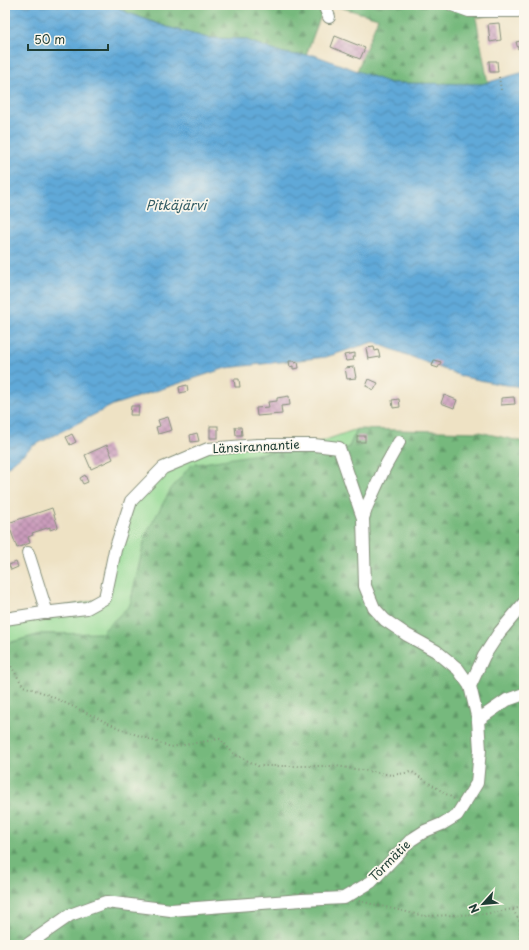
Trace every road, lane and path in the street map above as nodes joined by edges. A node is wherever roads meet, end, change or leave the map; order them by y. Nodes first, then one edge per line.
1 (324, 5) edge
2 (452, 5) edge
3 (518, 11) dead end
4 (329, 17) dead end
5 (499, 77) dead end
6 (501, 90) dead end
7 (399, 442) dead end
8 (363, 518) junction
9 (28, 553) dead end
10 (524, 603) edge
11 (47, 613) junction
12 (5, 619) edge
13 (5, 656) edge
14 (470, 686) junction
15 (524, 694) edge
16 (478, 720) junction
17 (463, 805) junction
18 (344, 898) junction
19 (524, 907) edge
20 (513, 909) junction
21 (27, 945) edge
22 (520, 945) edge

1 - 4 street
2 - 3 street
5 - 6 path
7 - 8 street
8 - 11 street, Länsirannantie
8 - 14 street
9 - 11 street
10 - 14 street
11 - 12 street, Länsirannantie
13 - 17 path
14 - 16 street, Törmätie
15 - 16 street
16 - 17 street, Törmätie
17 - 18 street, Törmätie
18 - 20 path
18 - 21 street, Törmätie
19 - 20 path
20 - 22 path

